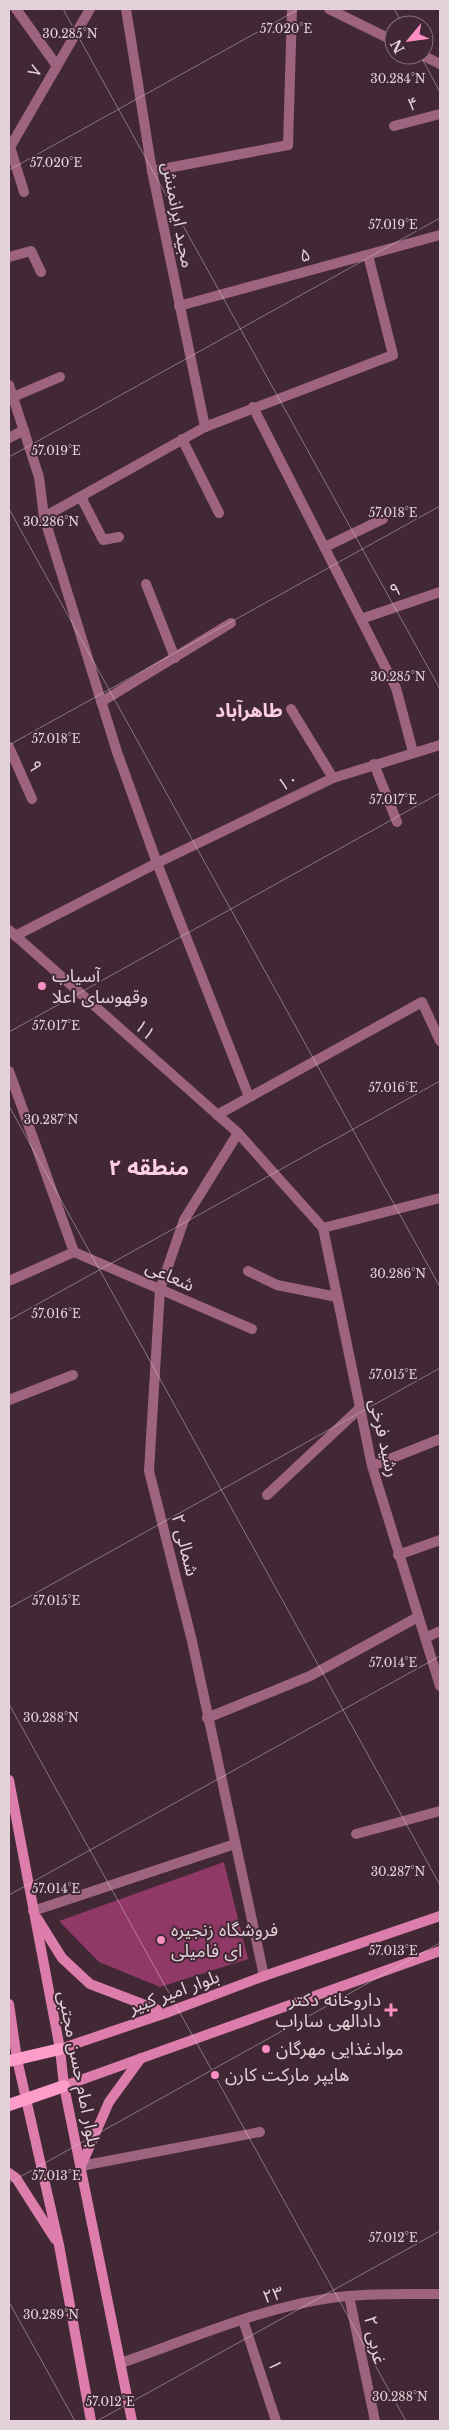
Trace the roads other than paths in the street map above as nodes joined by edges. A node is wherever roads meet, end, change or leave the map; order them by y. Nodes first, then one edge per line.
1 (16, 9) edge
2 (90, 9) edge
3 (126, 9) edge
4 (292, 9) edge
5 (329, 9) edge
6 (384, 36) edge
7 (57, 66) junction
8 (440, 114) edge
9 (394, 126) dead end
10 (9, 148) edge
11 (152, 171) junction
12 (24, 192) dead end
13 (440, 235) edge
14 (368, 255) junction
15 (9, 257) edge
16 (41, 272) dead end
17 (179, 306) junction
18 (60, 377) dead end
19 (9, 385) edge
20 (13, 397) junction
21 (254, 407) junction
22 (206, 426) junction
23 (24, 430) junction
24 (9, 438) edge
25 (182, 439) junction
26 (81, 497) junction
27 (219, 513) dead end
28 (44, 517) junction
29 (384, 519) dead end
30 (119, 537) dead end
31 (325, 547) junction
32 (146, 584) dead end
33 (440, 592) edge
34 (361, 619) junction
35 (232, 623) dead end
36 (174, 658) junction
37 (101, 702) junction
38 (291, 709) dead end
39 (440, 745) edge
40 (9, 747) edge
41 (413, 752) junction
42 (374, 764) junction
43 (334, 778) junction
44 (32, 799) dead end
45 (397, 822) dead end
46 (156, 863) junction
47 (12, 933) edge
48 (440, 1041) edge
49 (9, 1071) edge
50 (249, 1097) junction
51 (217, 1115) junction
52 (238, 1134) junction
53 (440, 1198) edge
54 (323, 1228) junction
55 (74, 1252) junction
56 (248, 1271) dead end
57 (9, 1281) edge
58 (160, 1289) junction
59 (337, 1297) junction
60 (252, 1330) dead end
61 (74, 1375) dead end
62 (9, 1400) edge
63 (360, 1408) junction
64 (440, 1439) edge
65 (372, 1466) junction
66 (266, 1495) dead end
67 (440, 1540) edge
68 (398, 1555) junction
69 (418, 1618) junction
70 (440, 1632) edge
71 (425, 1638) junction
72 (440, 1686) edge
73 (207, 1718) junction
74 (9, 1780) edge
75 (440, 1811) edge
76 (356, 1834) dead end
77 (235, 1844) junction
78 (33, 1911) junction
79 (440, 1916) edge
80 (440, 1951) edge
81 (264, 1976) junction
82 (9, 2004) edge
83 (166, 2013) junction
84 (60, 2049) junction
85 (142, 2058) junction
86 (13, 2060) edge
87 (64, 2086) junction
88 (27, 2098) junction
89 (9, 2104) edge
90 (260, 2132) dead end
91 (81, 2166) junction
92 (9, 2173) edge
93 (59, 2245) junction
94 (440, 2294) edge
95 (349, 2296) junction
96 (243, 2320) junction
97 (121, 2363) junction
98 (91, 2421) edge
99 (132, 2421) edge
100 (276, 2421) edge
101 (375, 2421) edge

1 - 7 street
2 - 7 street, ۷
3 - 11 street, مجید ایرانمنش
4 - 11 street
5 - 6 street
7 - 10 street, ۷
8 - 9 street, ۴
10 - 12 street
11 - 17 street, مجید ایرانمنش
13 - 14 street, ۵
14 - 17 street, ۵
14 - 21 street
15 - 16 street
17 - 22 street, مجید ایرانمنش
18 - 20 street
19 - 20 street
20 - 23 street
21 - 22 street
21 - 31 street
22 - 25 street
23 - 24 street
23 - 28 street
25 - 26 street
25 - 27 street
26 - 28 street
26 - 30 street
28 - 37 street
29 - 31 street
31 - 34 street
32 - 36 street
33 - 34 street, ۹
34 - 41 street
35 - 36 street
36 - 37 street
37 - 46 street
38 - 43 street
39 - 41 street, ۱۰
40 - 44 street, ۹
41 - 42 street, ۱۰
42 - 43 street, ۱۰
42 - 45 street
43 - 46 street, ۱۰
46 - 47 street, ۱۰
46 - 50 street
47 - 51 street, ۱۱
48 - 50 street
49 - 55 street
50 - 51 street
51 - 52 street, ۱۱
52 - 54 street
52 - 58 street, ۲ شمالی
53 - 54 street
54 - 59 street, رشید فرخی
55 - 57 street
55 - 58 street, شعاعی
56 - 59 street
58 - 60 street, شعاعی
58 - 73 street, ۲ شمالی
59 - 63 street, رشید فرخی
61 - 62 street
63 - 65 street, رشید فرخی
63 - 66 street
64 - 65 street
65 - 68 street, رشید فرخی
67 - 68 street
68 - 69 street, رشید فرخی
69 - 71 street, رشید فرخی
69 - 73 street
70 - 71 street
71 - 72 street, رشید فرخی
73 - 77 street, ۲ شمالی
74 - 78 main road, بلوار امام حسن مجتبی
75 - 76 street
77 - 78 street
77 - 81 street, ۲ شمالی
78 - 83 main road
78 - 84 main road, بلوار امام حسن مجتبی
79 - 81 main road, بلوار امیر کبیر
80 - 85 main road
81 - 83 main road, بلوار امیر کبیر
82 - 86 main road
83 - 84 main road, بلوار امیر کبیر
84 - 86 main road
84 - 87 main road, بلوار امام حسن مجتبی
85 - 87 main road
85 - 91 main road
86 - 88 main road
87 - 88 main road
87 - 91 main road, بلوار امام حسن مجتبی
88 - 89 main road
88 - 93 main road
90 - 91 street
91 - 97 main road, بلوار امام حسن مجتبی
92 - 93 main road
93 - 98 main road
94 - 95 street, ۲۳
95 - 96 street, ۲۳
95 - 101 street, ۲ غربی
96 - 97 street, ۲۳
96 - 100 street, ۱
97 - 99 main road, بلوار امام حسن مجتبی

